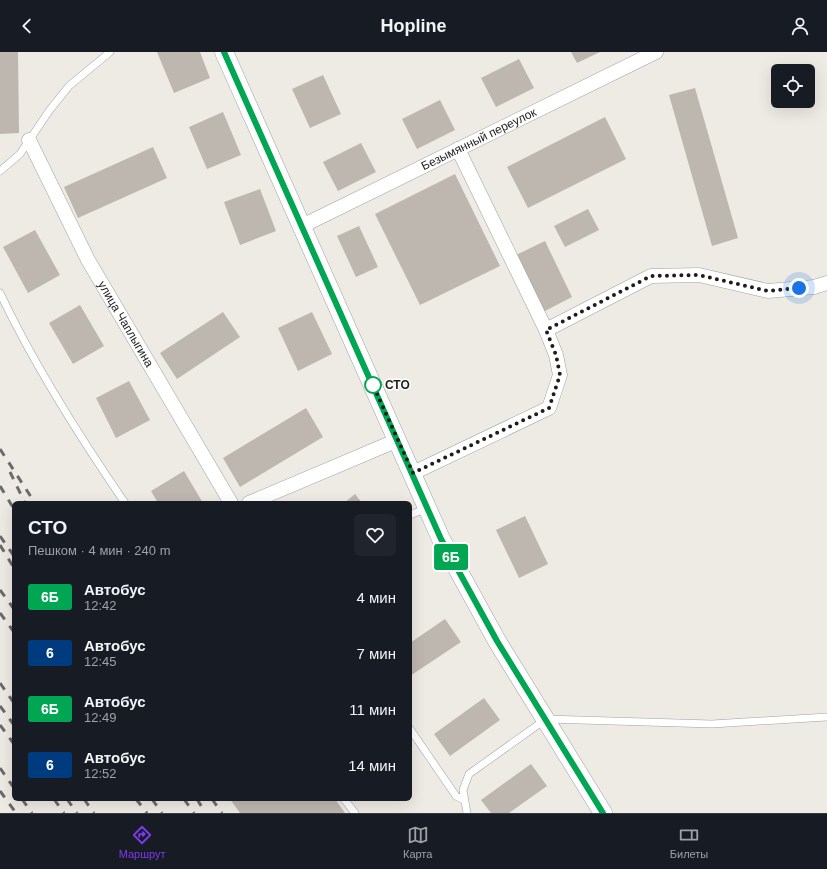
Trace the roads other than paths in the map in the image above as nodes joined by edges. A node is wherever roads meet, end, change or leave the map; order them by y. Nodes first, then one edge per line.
1 (110, 52) edge
2 (224, 52) edge
3 (656, 52) edge
4 (29, 140) junction
5 (458, 149) junction
6 (0, 171) edge
7 (302, 226) junction
8 (827, 276) edge
9 (821, 285) edge
10 (0, 293) edge
11 (546, 330) junction
12 (398, 440) junction
13 (413, 473) junction
14 (124, 501) edge
15 (230, 501) edge
16 (254, 501) edge
17 (428, 508) junction
18 (412, 513) edge
19 (827, 717) edge
20 (546, 719) junction
21 (412, 731) edge
22 (464, 800) junction
23 (346, 801) edge
24 (355, 813) edge
25 (467, 813) edge
26 (603, 813) edge

1 - 4 lane
2 - 7 street
3 - 5 street, Безымянный переулок
4 - 6 lane
4 - 15 street, улица Чаплыгина
5 - 7 street, Безымянный переулок
5 - 11 street
7 - 12 street
8 - 9 street
9 - 11 street
10 - 14 lane
11 - 13 street
12 - 13 street
12 - 16 street
13 - 17 street
17 - 18 lane
17 - 20 street
19 - 20 lane
20 - 22 lane
20 - 26 street
21 - 22 lane
22 - 25 lane
23 - 24 lane

